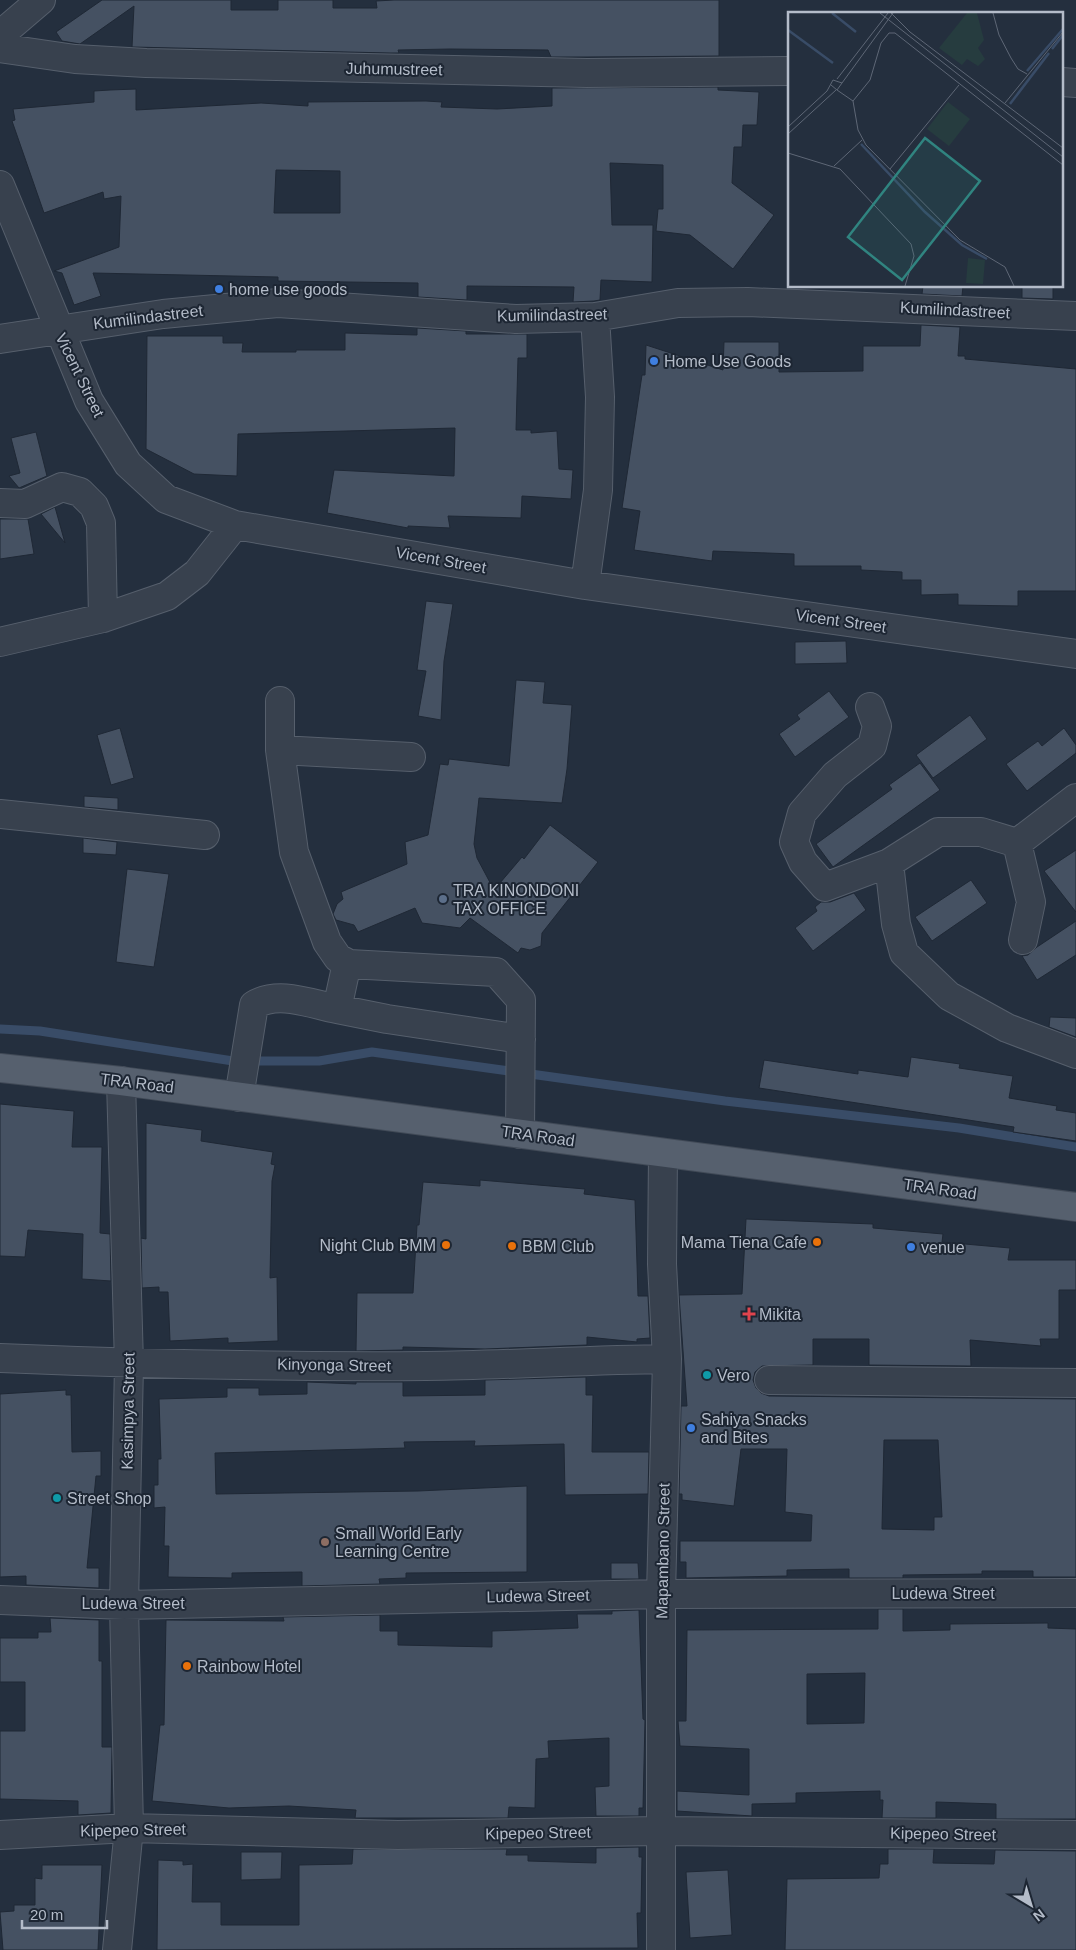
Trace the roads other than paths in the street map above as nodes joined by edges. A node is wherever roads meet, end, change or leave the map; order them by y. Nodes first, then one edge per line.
1 (40, 0) edge
2 (0, 35) edge
3 (0, 48) edge
4 (788, 71) edge
5 (0, 184) edge
6 (1076, 316) edge
7 (595, 317) junction
8 (58, 329) junction
9 (0, 339) edge
10 (0, 503) edge
11 (235, 525) junction
12 (585, 585) junction
13 (103, 618) junction
14 (0, 642) edge
15 (1076, 654) edge
16 (280, 701) dead end
17 (870, 707) dead end
18 (280, 750) junction
19 (411, 757) dead end
20 (1076, 798) edge
21 (0, 814) edge
22 (205, 835) dead end
23 (1017, 843) junction
24 (889, 862) junction
25 (1022, 940) dead end
26 (347, 963) junction
27 (337, 1009) junction
28 (520, 1039) junction
29 (1076, 1054) edge
30 (0, 1068) edge
31 (121, 1081) junction
32 (239, 1097) junction
33 (520, 1134) junction
34 (663, 1153) junction
35 (1076, 1207) edge
36 (0, 1358) edge
37 (668, 1359) junction
38 (129, 1364) junction
39 (769, 1380) dead end
40 (1076, 1382) edge
41 (1076, 1593) edge
42 (661, 1594) junction
43 (0, 1600) edge
44 (124, 1605) junction
45 (129, 1828) junction
46 (661, 1831) junction
47 (0, 1835) edge
48 (1076, 1836) edge
49 (117, 1950) edge
50 (661, 1950) edge

1 - 2 street
3 - 4 street, Juhumustreet
5 - 8 street, Vicent Street
6 - 7 street, Kumilindastreet
7 - 8 street, Kumilindastreet
7 - 12 street
8 - 9 street, Kumilindastreet
8 - 11 street, Vicent Street
10 - 13 street
11 - 12 street, Vicent Street
11 - 13 street
12 - 15 street, Vicent Street
13 - 14 street
16 - 18 street
17 - 24 street
18 - 19 street
18 - 26 street
20 - 23 street
21 - 22 street
23 - 24 street
23 - 25 street
24 - 29 street
26 - 27 street
26 - 28 street
27 - 28 street
27 - 32 street
28 - 33 street
30 - 31 main road, TRA Road
31 - 32 main road, TRA Road
31 - 38 street, Kasimpya Street
32 - 33 main road, TRA Road
33 - 34 main road, TRA Road
34 - 35 main road, TRA Road
34 - 37 street, Mapambano Street
36 - 38 street, Kinyonga Street
37 - 38 street, Kinyonga Street
37 - 42 street, Mapambano Street
38 - 44 street, Kasimpya Street
39 - 40 street
41 - 42 street, Ludewa Street
42 - 44 street, Ludewa Street
42 - 46 street, Mapambano Street
43 - 44 street, Ludewa Street
44 - 45 street, Kasimpya Street
45 - 46 street, Kipepeo Street
45 - 47 street, Kipepeo Street
45 - 49 street, Kasimpya Street
46 - 48 street, Kipepeo Street
46 - 50 street, Mapambano Street

